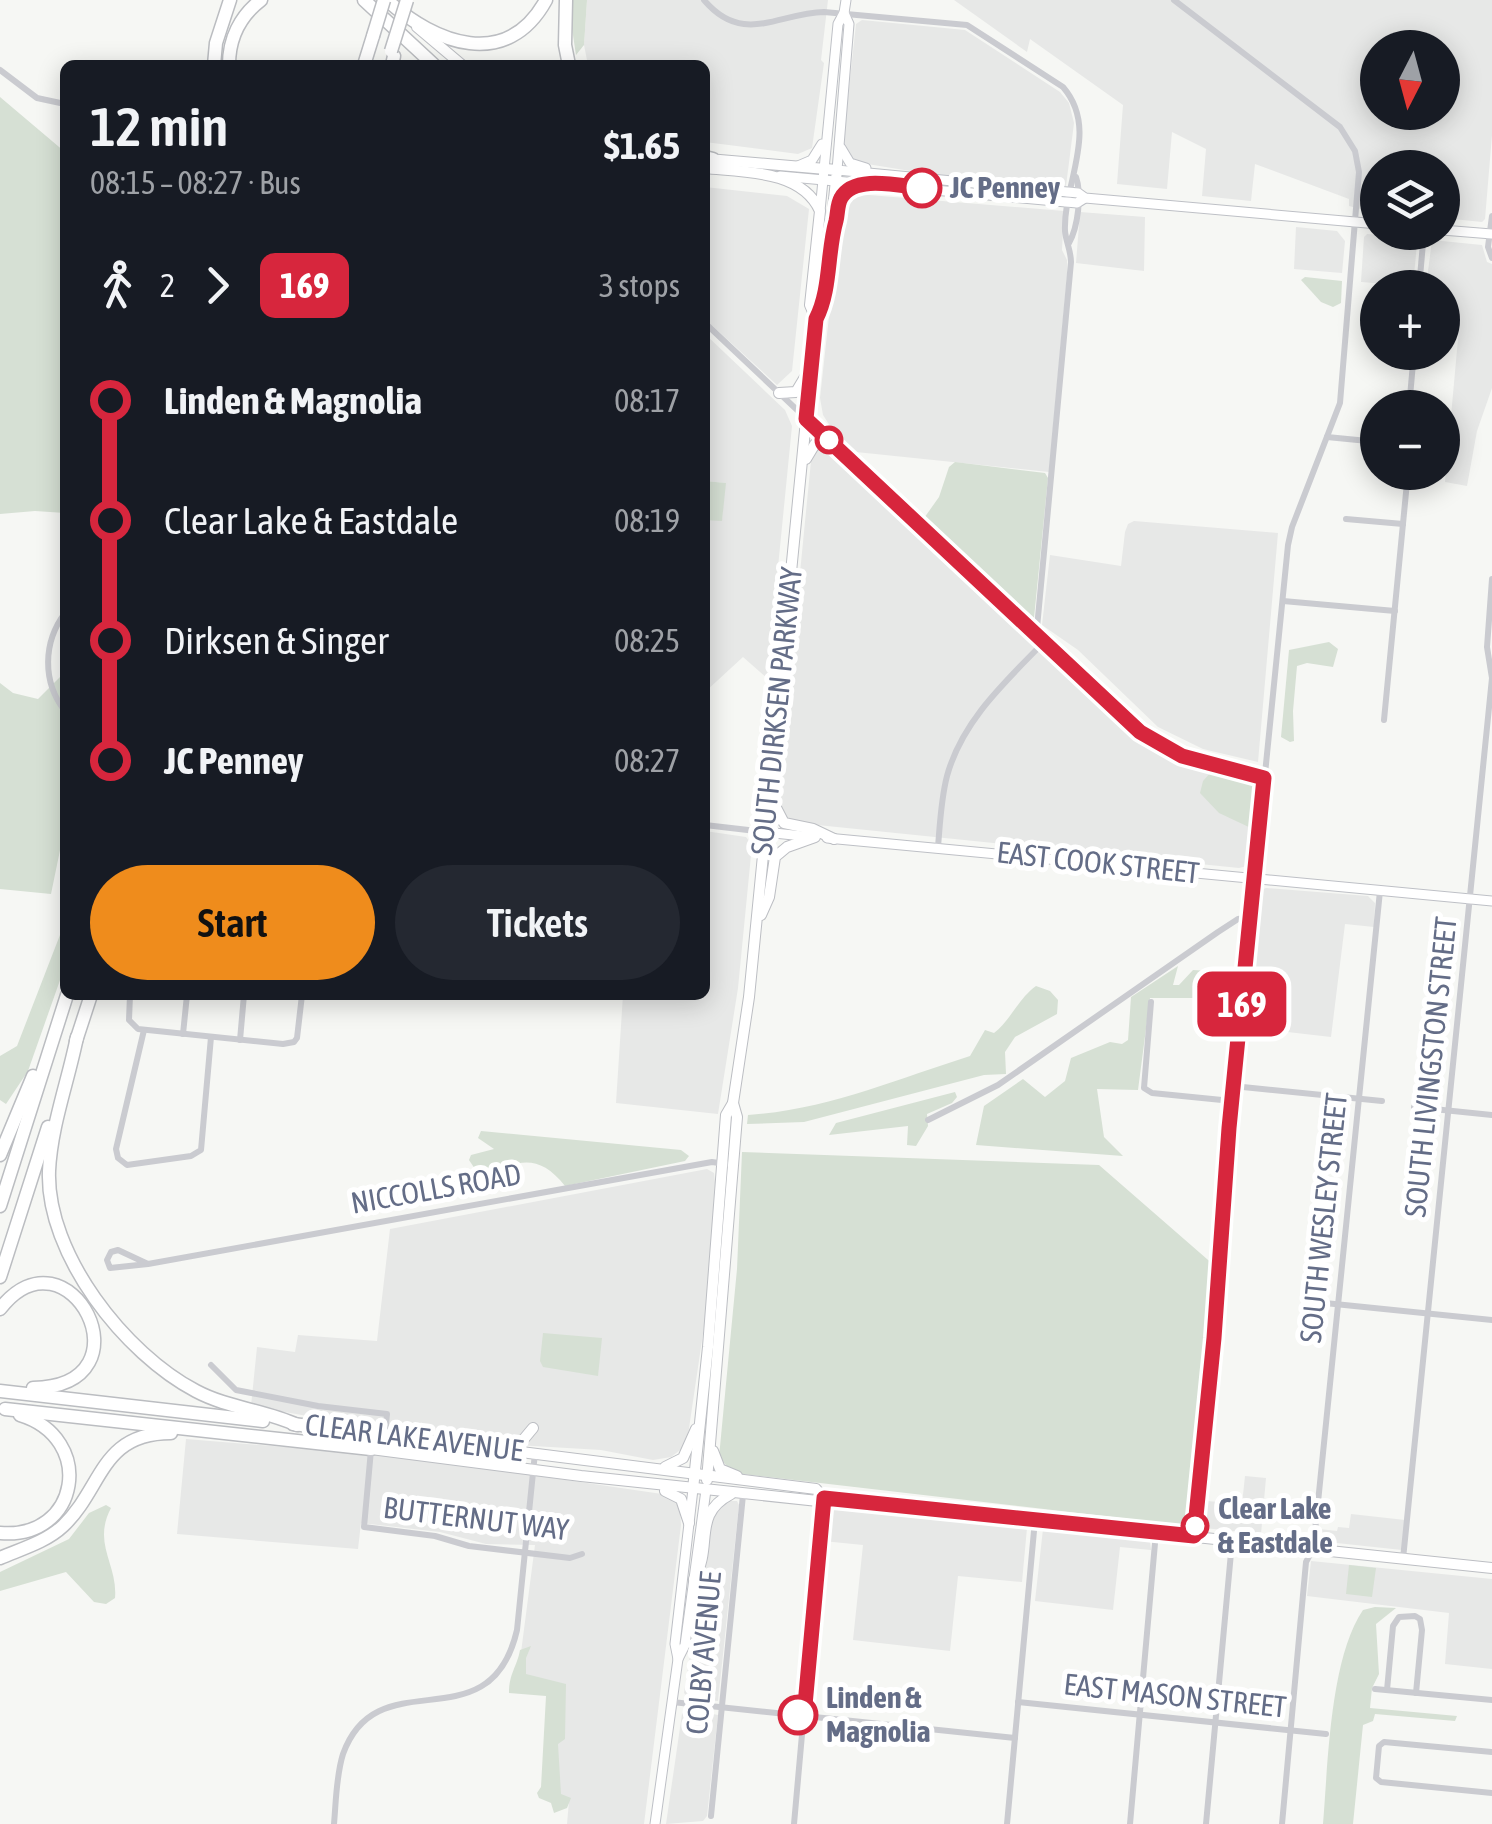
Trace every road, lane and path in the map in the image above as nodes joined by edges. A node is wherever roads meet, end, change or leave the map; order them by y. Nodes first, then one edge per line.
1 (230, 0) edge
2 (260, 0) edge
3 (356, 0) edge
4 (364, 0) edge
5 (386, 0) edge
6 (546, 0) edge
7 (566, 0) edge
8 (704, 0) edge
9 (846, 0) edge
10 (1174, 0) edge
11 (844, 13) junction
12 (399, 15) edge
13 (391, 59) edge
14 (214, 60) edge
15 (230, 60) edge
16 (364, 60) edge
17 (430, 60) edge
18 (456, 60) edge
19 (568, 60) edge
20 (0, 70) edge
21 (60, 103) edge
22 (828, 122) junction
23 (840, 141) junction
24 (710, 161) edge
25 (710, 162) edge
26 (797, 166) junction
27 (756, 174) junction
28 (830, 175) junction
29 (912, 177) junction
30 (874, 184) junction
31 (1075, 198) junction
32 (820, 211) junction
33 (1492, 216) edge
34 (1355, 222) junction
35 (1360, 222) edge
36 (831, 231) junction
37 (1460, 231) edge
38 (1491, 234) edge
39 (1492, 258) edge
40 (816, 319) junction
41 (710, 328) edge
42 (812, 367) junction
43 (779, 393) junction
44 (806, 419) junction
45 (1327, 437) junction
46 (1360, 440) edge
47 (834, 446) junction
48 (801, 463) junction
49 (1406, 490) edge
50 (1346, 519) dead end
51 (1403, 524) junction
52 (1492, 578) edge
53 (1282, 601) junction
54 (1395, 611) junction
55 (60, 622) edge
56 (1490, 628) edge
57 (1033, 632) junction
58 (1044, 642) junction
59 (60, 703) edge
60 (1490, 711) edge
61 (1384, 720) dead end
62 (1264, 778) junction
63 (768, 794) junction
64 (710, 826) edge
65 (765, 832) junction
66 (815, 837) junction
67 (834, 839) junction
68 (938, 847) junction
69 (1255, 878) junction
70 (1380, 890) junction
71 (1470, 899) junction
72 (1492, 901) edge
73 (1251, 918) junction
74 (756, 925) junction
75 (65, 1000) edge
76 (65, 1000) edge
77 (89, 1000) edge
78 (130, 1000) edge
79 (186, 1000) edge
80 (244, 1000) edge
81 (301, 1000) edge
82 (1151, 1002) dead end
83 (144, 1030) junction
84 (183, 1034) junction
85 (77, 1037) junction
86 (211, 1037) junction
87 (240, 1040) junction
88 (1234, 1086) junction
89 (1358, 1100) junction
90 (1232, 1101) junction
91 (1382, 1102) dead end
92 (1414, 1107) dead end
93 (1449, 1111) junction
94 (1492, 1116) edge
95 (928, 1120) dead end
96 (0, 1154) edge
97 (726, 1164) junction
98 (0, 1206) edge
99 (148, 1264) junction
100 (0, 1277) edge
101 (1315, 1302) dead end
102 (1338, 1304) junction
103 (0, 1309) edge
104 (1429, 1313) junction
105 (1492, 1320) edge
106 (211, 1365) dead end
107 (0, 1390) edge
108 (2, 1409) edge
109 (702, 1414) junction
110 (297, 1424) junction
111 (534, 1428) dead end
112 (221, 1432) junction
113 (385, 1435) junction
114 (712, 1444) junction
115 (371, 1449) junction
116 (510, 1449) junction
117 (534, 1465) junction
118 (659, 1469) junction
119 (704, 1473) junction
120 (581, 1476) junction
121 (790, 1486) junction
122 (700, 1490) junction
123 (737, 1494) junction
124 (824, 1498) junction
125 (1035, 1519) junction
126 (689, 1523) junction
127 (1156, 1532) junction
128 (0, 1533) edge
129 (1194, 1536) junction
130 (1232, 1542) junction
131 (1312, 1551) junction
132 (525, 1552) junction
133 (582, 1554) dead end
134 (0, 1558) edge
135 (1403, 1560) junction
136 (1492, 1567) edge
137 (694, 1579) junction
138 (678, 1660) junction
139 (1375, 1689) dead end
140 (1388, 1690) junction
141 (1416, 1693) junction
142 (1492, 1700) edge
143 (672, 1702) junction
144 (1018, 1702) junction
145 (722, 1707) junction
146 (1140, 1715) junction
147 (804, 1716) junction
148 (1215, 1723) junction
149 (1290, 1731) junction
150 (1326, 1734) dead end
151 (1015, 1738) junction
152 (1492, 1752) edge
153 (1492, 1793) edge
154 (711, 1816) dead end
155 (334, 1824) edge
156 (655, 1824) edge
157 (794, 1824) edge
158 (1007, 1824) edge
159 (1130, 1824) edge
160 (1206, 1824) edge
161 (1282, 1824) edge

1 - 14 highway
2 - 15 highway
3 - 12 highway
4 - 12 highway
5 - 12 highway
5 - 16 highway, bridge
6 - 12 highway
7 - 19 highway
8 - 11 street
9 - 11 main road, SOUTH DIRKSEN PARKWAY
10 - 34 street
11 - 22 main road, SOUTH DIRKSEN PARKWAY
11 - 23 main road, SOUTH DIRKSEN PARKWAY
11 - 31 street
12 - 13 highway, bridge
12 - 17 highway
12 - 18 main road
20 - 21 street
22 - 26 main road
22 - 28 main road, SOUTH DIRKSEN PARKWAY
23 - 28 main road, SOUTH DIRKSEN PARKWAY
23 - 29 main road
24 - 26 main road
25 - 27 main road
26 - 28 main road
27 - 28 main road
27 - 32 main road
28 - 29 main road
28 - 30 main road
28 - 32 main road, SOUTH DIRKSEN PARKWAY
28 - 36 main road, SOUTH DIRKSEN PARKWAY
29 - 31 main road
30 - 31 main road
30 - 36 main road
31 - 34 main road
31 - 57 street
32 - 40 main road, SOUTH DIRKSEN PARKWAY
33 - 38 street
34 - 35 main road
34 - 45 street
36 - 40 main road, SOUTH DIRKSEN PARKWAY
37 - 38 main road
38 - 39 street
40 - 42 main road, SOUTH DIRKSEN PARKWAY
41 - 43 street
42 - 43 main road
42 - 44 main road, SOUTH DIRKSEN PARKWAY
43 - 44 street
44 - 47 street
44 - 48 main road, SOUTH DIRKSEN PARKWAY
45 - 46 street
45 - 53 street
47 - 48 main road
47 - 57 street
48 - 63 main road, SOUTH DIRKSEN PARKWAY
49 - 51 street
50 - 51 street
51 - 54 street
52 - 56 street, SOUTH LIVINGSTON STREET
53 - 54 street
53 - 62 street
54 - 61 street
55 - 59 street
56 - 60 street, SOUTH LIVINGSTON STREET
57 - 58 street
58 - 62 street
58 - 68 street
60 - 71 street, SOUTH LIVINGSTON STREET
62 - 69 street
63 - 65 main road, SOUTH DIRKSEN PARKWAY
63 - 67 main road
64 - 65 street, EAST COOK STREET
65 - 66 main road, EAST COOK STREET
65 - 74 main road, SOUTH DIRKSEN PARKWAY
66 - 67 main road, EAST COOK STREET
66 - 74 main road
67 - 68 main road, EAST COOK STREET
68 - 69 main road, EAST COOK STREET
69 - 70 main road, EAST COOK STREET
69 - 73 street
70 - 71 main road, EAST COOK STREET
70 - 89 street, SOUTH WESLEY STREET
71 - 72 main road, EAST COOK STREET
71 - 93 street, SOUTH LIVINGSTON STREET
73 - 88 street
73 - 95 street
74 - 97 main road, SOUTH DIRKSEN PARKWAY
75 - 96 highway
76 - 98 highway
77 - 85 highway
78 - 83 street
79 - 84 street
80 - 87 street
81 - 87 street
82 - 90 street
83 - 84 street
83 - 86 street
84 - 86 street
85 - 100 highway
85 - 110 highway
86 - 87 street
88 - 89 street
88 - 90 street
89 - 91 street
89 - 102 street, SOUTH WESLEY STREET
90 - 129 street
92 - 93 street
93 - 94 street
93 - 104 street, SOUTH LIVINGSTON STREET
97 - 99 street, NICCOLLS ROAD
97 - 109 main road, SOUTH DIRKSEN PARKWAY
97 - 114 main road, SOUTH DIRKSEN PARKWAY
99 - 99 street, NICCOLLS ROAD
101 - 102 street
102 - 104 street
102 - 131 street, SOUTH WESLEY STREET
103 - 107 highway
104 - 105 street
104 - 135 street, SOUTH LIVINGSTON STREET
106 - 113 street
107 - 110 highway, CLEAR LAKE AVENUE
108 - 112 highway, CLEAR LAKE AVENUE
108 - 128 highway
109 - 118 main road
109 - 119 main road, SOUTH DIRKSEN PARKWAY
110 - 113 highway, CLEAR LAKE AVENUE
111 - 116 main road
112 - 115 highway, CLEAR LAKE AVENUE
112 - 134 highway
113 - 116 main road, CLEAR LAKE AVENUE
114 - 119 main road, SOUTH DIRKSEN PARKWAY
114 - 121 main road
115 - 117 main road, CLEAR LAKE AVENUE
115 - 132 street, BUTTERNUT WAY
116 - 117 main road, CLEAR LAKE AVENUE
117 - 118 main road, CLEAR LAKE AVENUE
117 - 120 main road, CLEAR LAKE AVENUE
117 - 132 street
118 - 119 main road, CLEAR LAKE AVENUE
119 - 121 main road, CLEAR LAKE AVENUE
119 - 122 main road
120 - 122 main road, CLEAR LAKE AVENUE
120 - 126 main road
121 - 124 main road, CLEAR LAKE AVENUE
122 - 123 main road, CLEAR LAKE AVENUE
122 - 126 main road
122 - 137 main road
123 - 124 main road, CLEAR LAKE AVENUE
123 - 137 main road
123 - 145 street, COLBY AVENUE
124 - 125 main road, CLEAR LAKE AVENUE
124 - 147 street
125 - 127 main road, CLEAR LAKE AVENUE
125 - 144 street
126 - 138 main road
127 - 129 main road, CLEAR LAKE AVENUE
127 - 146 street
129 - 130 main road, CLEAR LAKE AVENUE
130 - 131 main road, CLEAR LAKE AVENUE
130 - 148 street
131 - 135 main road, CLEAR LAKE AVENUE
131 - 149 street, SOUTH WESLEY STREET
132 - 133 street, BUTTERNUT WAY
132 - 155 street
135 - 136 main road, CLEAR LAKE AVENUE
137 - 138 main road
138 - 143 main road
139 - 140 street
140 - 141 street
140 - 141 street
141 - 142 street
143 - 145 street
143 - 156 main road
144 - 146 street, EAST MASON STREET
144 - 151 street
145 - 147 street
145 - 154 street, COLBY AVENUE
146 - 148 street, EAST MASON STREET
146 - 159 street
147 - 151 street
147 - 157 street
148 - 149 street, EAST MASON STREET
148 - 160 street
149 - 150 street, EAST MASON STREET
149 - 161 street, SOUTH WESLEY STREET
151 - 158 street
152 - 153 street

